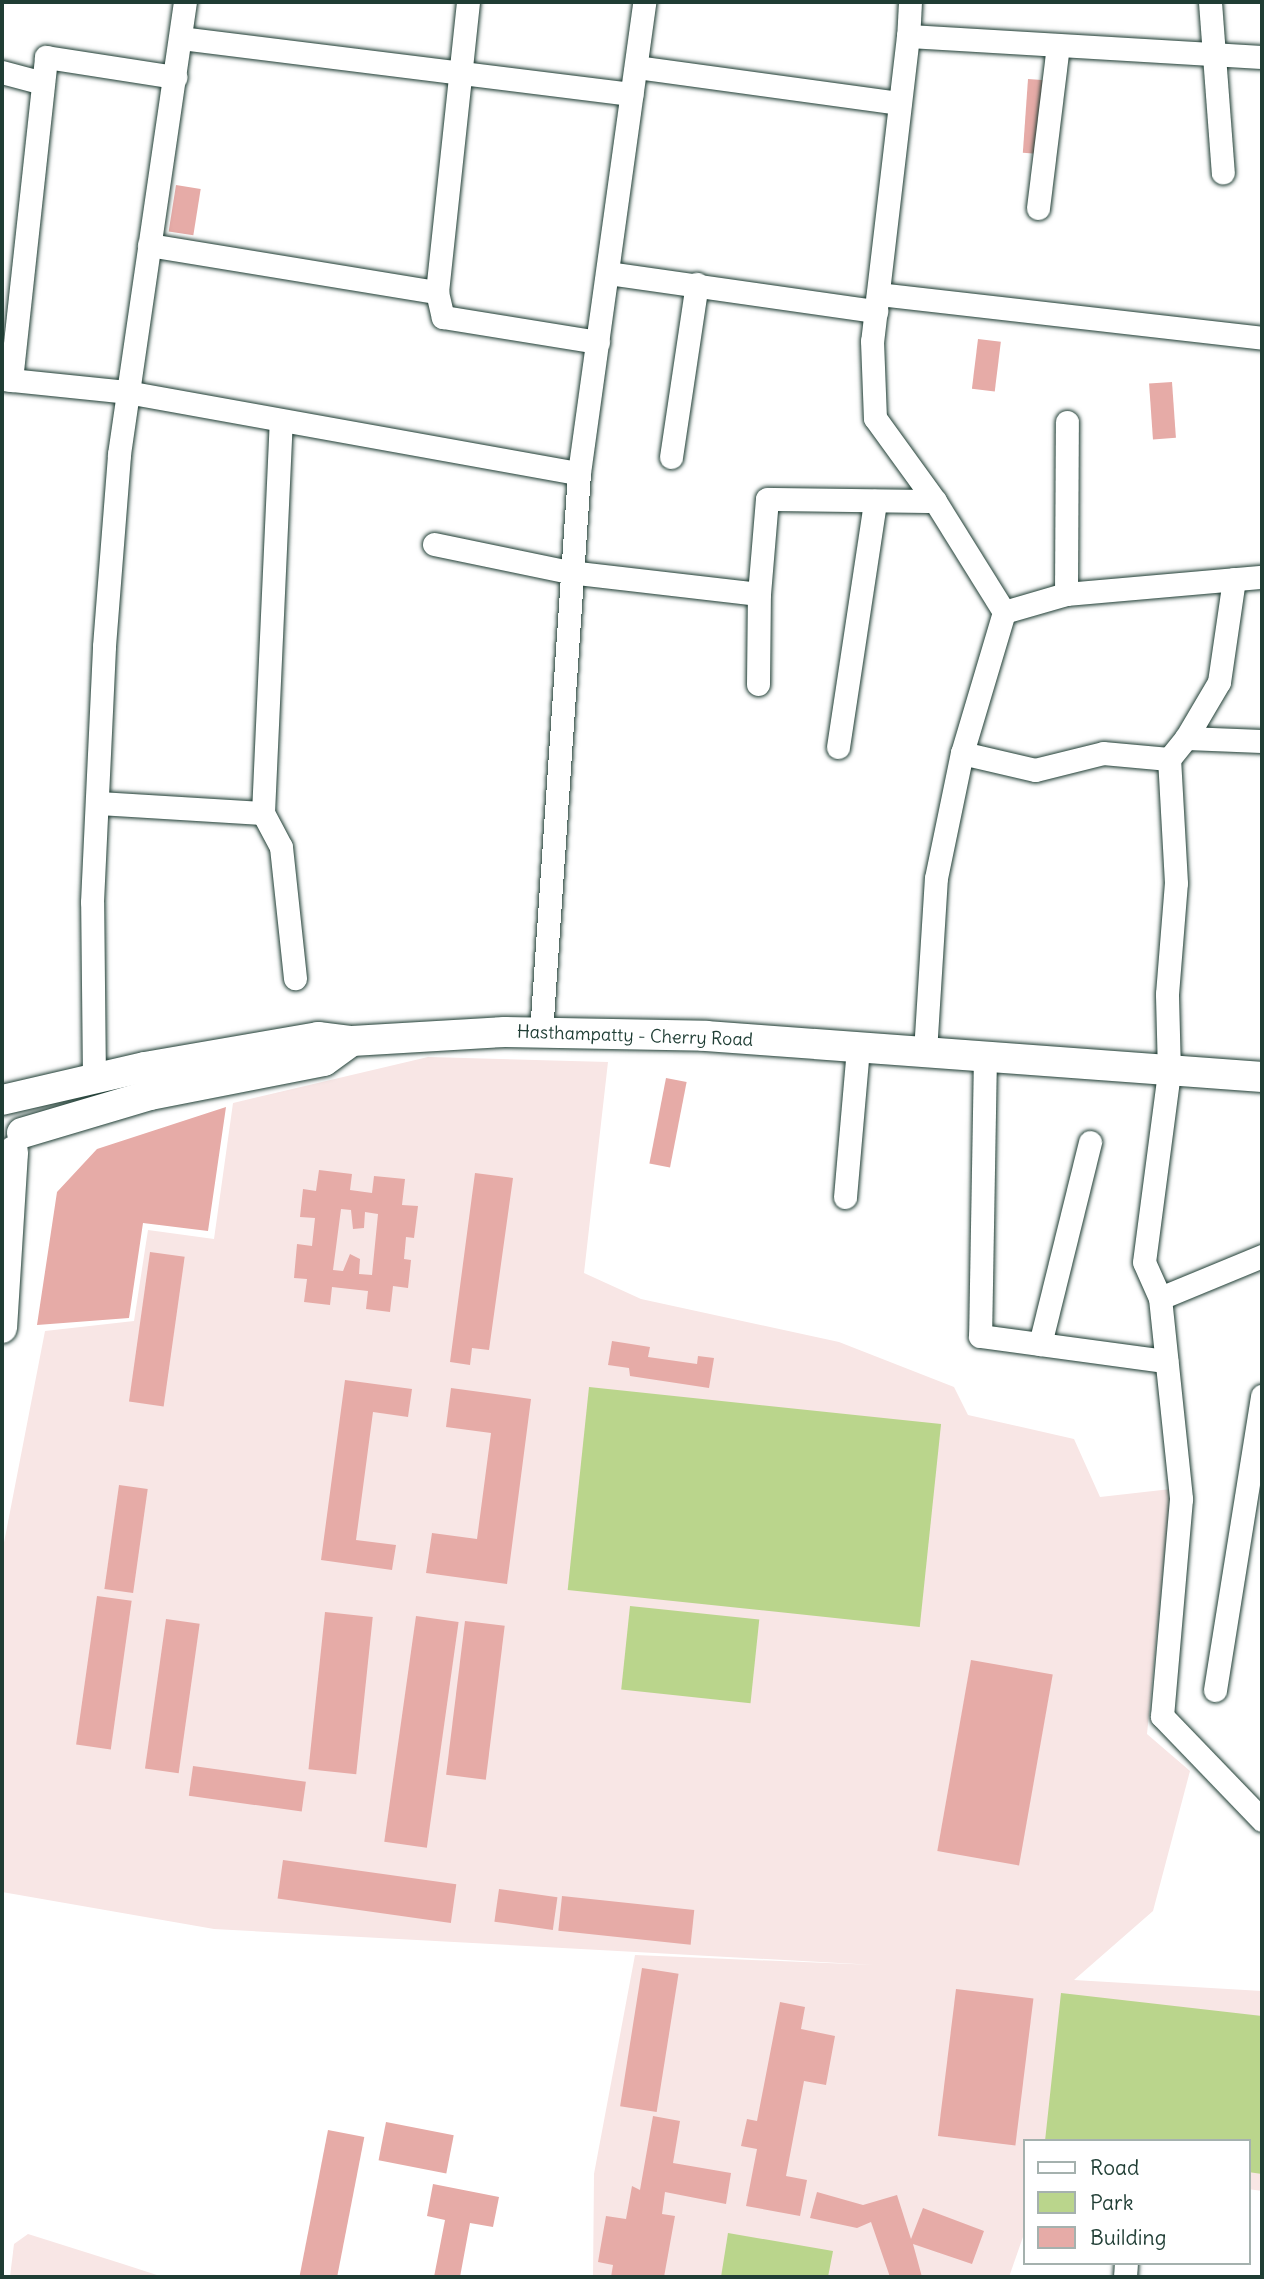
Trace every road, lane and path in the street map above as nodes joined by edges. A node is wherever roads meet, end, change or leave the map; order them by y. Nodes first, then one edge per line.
1 (186, 2) edge
2 (468, 2) edge
3 (643, 2) edge
4 (910, 2) edge
5 (1210, 2) edge
6 (908, 36) junction
7 (181, 38) junction
8 (1058, 45) junction
9 (1210, 54) junction
10 (1262, 57) edge
11 (636, 67) junction
12 (2, 72) edge
13 (458, 75) junction
14 (175, 76) junction
15 (43, 83) junction
16 (632, 94) junction
17 (900, 103) junction
18 (1223, 173) dead end
19 (1038, 208) dead end
20 (149, 245) junction
21 (608, 273) junction
22 (697, 284) junction
23 (437, 292) junction
24 (877, 303) junction
25 (1262, 338) edge
26 (598, 342) junction
27 (6, 380) edge
28 (127, 392) junction
29 (281, 421) junction
30 (1067, 422) dead end
31 (671, 457) dead end
32 (579, 473) junction
33 (875, 500) junction
34 (935, 502) junction
35 (434, 544) dead end
36 (569, 572) junction
37 (1262, 577) edge
38 (1234, 579) junction
39 (759, 594) junction
40 (1066, 594) junction
41 (1003, 612) junction
42 (758, 684) dead end
43 (1186, 738) junction
44 (1262, 741) edge
45 (838, 747) dead end
46 (962, 753) junction
47 (1169, 759) junction
48 (98, 803) junction
49 (263, 813) junction
50 (295, 978) dead end
51 (541, 1034) junction
52 (352, 1041) junction
53 (858, 1047) junction
54 (925, 1052) junction
55 (985, 1055) junction
56 (1168, 1072) junction
57 (1262, 1077) edge
58 (94, 1080) junction
59 (2, 1101) edge
60 (1090, 1142) dead end
61 (12, 1147) edge
62 (845, 1197) dead end
63 (1262, 1256) edge
64 (1160, 1298) junction
65 (2, 1328) edge
66 (1040, 1344) junction
67 (1166, 1361) junction
68 (1262, 1396) edge
69 (1257, 1464) edge
70 (1215, 1690) dead end
71 (1262, 1820) edge

1 - 7 street
2 - 13 street
3 - 11 street
4 - 6 street
5 - 9 street
6 - 8 street
6 - 17 street
7 - 13 street
7 - 14 street
8 - 9 street
8 - 19 street
9 - 10 street
9 - 18 street
11 - 16 street
11 - 17 street
12 - 15 street
13 - 16 street
13 - 23 street
14 - 15 street
14 - 20 street
15 - 27 street
16 - 21 street
17 - 24 street
20 - 23 street
20 - 28 street
21 - 22 street
21 - 26 street
22 - 24 street
22 - 31 street
23 - 26 street
24 - 25 street
24 - 34 street
26 - 32 street
27 - 28 street
28 - 29 street
28 - 48 street
29 - 32 street
29 - 49 street
30 - 40 street
32 - 36 street
33 - 34 street
33 - 39 street
33 - 45 street
34 - 41 street
35 - 36 street
36 - 39 street
36 - 51 street
37 - 38 street
38 - 40 street
38 - 43 street
39 - 42 street
40 - 41 street
41 - 46 street
43 - 44 street
43 - 47 street
46 - 47 street
46 - 54 street
47 - 56 street
48 - 49 street
48 - 58 street
49 - 50 street
51 - 52 main road, Hasthampatty - Cherry Road
51 - 53 main road, Hasthampatty - Cherry Road
52 - 58 main road, Hasthampatty - Cherry Road
52 - 61 main road
53 - 54 main road, Hasthampatty - Cherry Road
53 - 62 street
54 - 55 main road, Hasthampatty - Cherry Road
55 - 56 main road, Hasthampatty - Cherry Road
55 - 66 street
56 - 57 main road, Hasthampatty - Cherry Road
56 - 64 street
58 - 59 main road, Hasthampatty - Cherry Road
59 - 61 main road
60 - 66 street
61 - 65 main road
63 - 64 street
64 - 67 street
66 - 67 street
67 - 71 street
68 - 69 street
69 - 70 street

